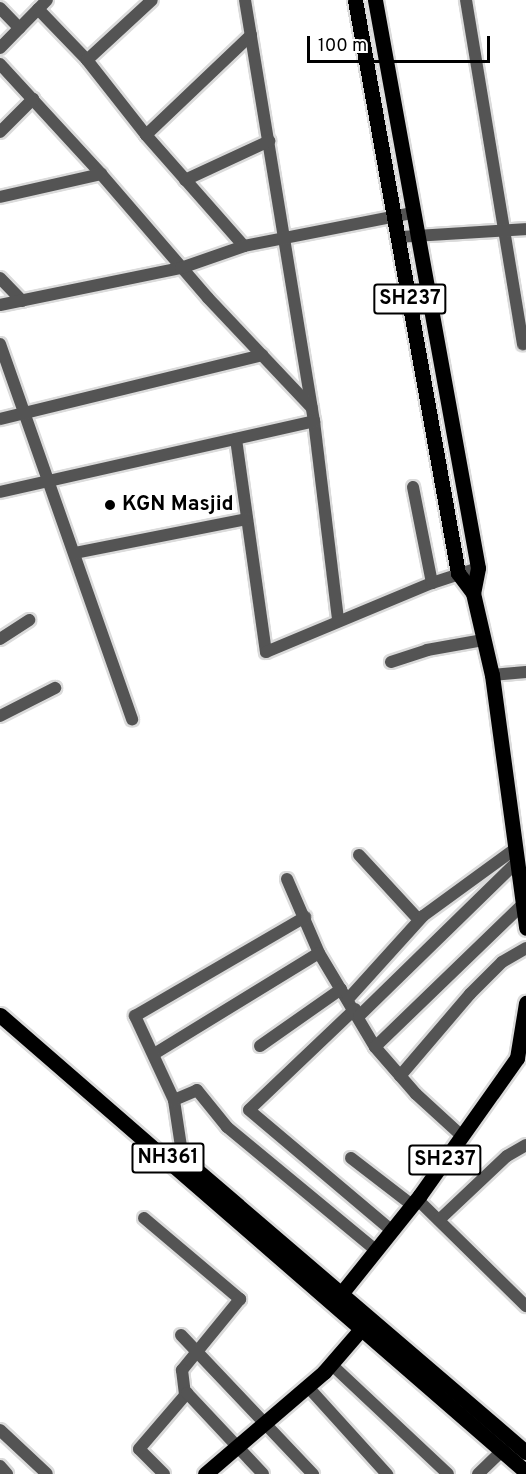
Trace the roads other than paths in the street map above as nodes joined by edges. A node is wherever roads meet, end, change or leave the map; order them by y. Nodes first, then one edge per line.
1 (152, 0) edge
2 (244, 0) edge
3 (376, 0) edge
4 (466, 0) edge
5 (356, 1) edge
6 (42, 4) edge
7 (0, 8) edge
8 (19, 28) junction
9 (251, 35) junction
10 (0, 48) edge
11 (87, 60) junction
12 (0, 64) edge
13 (33, 99) junction
14 (0, 132) edge
15 (146, 135) junction
16 (269, 141) junction
17 (101, 174) junction
18 (185, 180) junction
19 (0, 185) edge
20 (5, 196) edge
21 (412, 213) junction
22 (395, 217) junction
23 (526, 229) edge
24 (504, 230) junction
25 (416, 233) junction
26 (286, 237) junction
27 (399, 237) junction
28 (244, 246) junction
29 (182, 268) junction
30 (0, 278) edge
31 (22, 300) junction
32 (0, 305) edge
33 (0, 344) edge
34 (523, 344) dead end
35 (262, 355) junction
36 (312, 408) junction
37 (27, 414) junction
38 (0, 419) edge
39 (314, 421) junction
40 (236, 439) junction
41 (49, 480) junction
42 (413, 486) dead end
43 (0, 492) edge
44 (247, 519) junction
45 (75, 554) junction
46 (478, 568) junction
47 (458, 573) junction
48 (432, 583) junction
49 (473, 594) junction
50 (29, 620) dead end
51 (338, 620) junction
52 (0, 639) edge
53 (483, 640) junction
54 (391, 662) dead end
55 (526, 672) edge
56 (492, 675) junction
57 (55, 688) dead end
58 (0, 716) edge
59 (132, 718) dead end
60 (359, 855) dead end
61 (516, 856) junction
62 (287, 879) dead end
63 (523, 904) junction
64 (305, 917) junction
65 (419, 920) junction
66 (526, 928) edge
67 (526, 948) edge
68 (319, 953) junction
69 (0, 1003) edge
70 (351, 1003) junction
71 (526, 1003) edge
72 (0, 1015) edge
73 (523, 1043) edge
74 (260, 1046) dead end
75 (375, 1047) junction
76 (154, 1054) junction
77 (400, 1076) junction
78 (174, 1100) junction
79 (462, 1136) junction
80 (526, 1145) edge
81 (351, 1158) dead end
82 (184, 1165) junction
83 (415, 1202) junction
84 (144, 1218) dead end
85 (439, 1220) junction
86 (392, 1231) junction
87 (377, 1251) junction
88 (338, 1298) junction
89 (526, 1306) edge
90 (362, 1328) junction
91 (181, 1335) dead end
92 (198, 1351) junction
93 (332, 1365) junction
94 (308, 1387) junction
95 (185, 1396) junction
96 (266, 1424) junction
97 (0, 1430) edge
98 (239, 1446) junction
99 (503, 1450) junction
100 (526, 1452) edge
101 (0, 1466) edge
102 (526, 1472) edge
103 (7, 1474) edge
104 (46, 1474) edge
105 (164, 1474) edge
106 (205, 1474) edge
107 (263, 1474) edge
108 (313, 1474) edge
109 (387, 1474) edge
110 (448, 1474) edge
111 (478, 1474) edge

1 - 11 street
2 - 9 street
3 - 5 street
3 - 21 main road, SH237
4 - 24 street
5 - 22 main road, SH237
6 - 8 street
6 - 11 street
7 - 8 street
8 - 10 street
9 - 15 street
9 - 16 street
11 - 15 street
12 - 13 street
13 - 14 street
13 - 17 street
15 - 18 street
16 - 18 street
16 - 26 street
17 - 20 street
17 - 29 street
18 - 28 street
19 - 20 street
21 - 22 street
21 - 25 main road, SH237
22 - 26 street
22 - 27 main road, SH237
23 - 24 street
24 - 25 street
24 - 34 street
25 - 27 street
25 - 46 main road, SH237
26 - 28 street
26 - 36 street
27 - 47 main road, SH237
28 - 29 street
29 - 31 street
29 - 35 street
30 - 31 street
31 - 32 street
33 - 37 street
35 - 36 street
35 - 37 street
36 - 39 street
37 - 38 street
37 - 41 street
39 - 40 street
39 - 51 street
40 - 41 street
40 - 44 street
41 - 43 street
41 - 45 street
42 - 48 street
44 - 45 street
44 - 51 street
45 - 59 street
46 - 47 street
46 - 49 main road, SH237
47 - 48 street
47 - 49 main road, SH237
48 - 51 street
49 - 53 main road, SH237
50 - 52 street
53 - 54 street
53 - 56 main road, SH237
55 - 56 street
56 - 61 main road, SH237
57 - 58 street
60 - 65 street
61 - 63 main road, SH237
61 - 65 street
61 - 70 street
62 - 64 street
63 - 66 main road, SH237
63 - 75 street
64 - 68 street
64 - 76 street
65 - 70 street
67 - 77 street
68 - 70 street
68 - 76 street
69 - 82 main road
70 - 74 street
70 - 75 street
70 - 86 street
71 - 73 main road, SH237
72 - 82 main road, NH361
73 - 79 main road, SH237
75 - 77 street
76 - 78 street
77 - 79 street
78 - 82 street
78 - 87 street
79 - 83 main road, SH237
80 - 85 street
81 - 83 street
82 - 88 main road, NH361
83 - 85 street
83 - 86 main road, SH237
84 - 92 street
85 - 89 street
86 - 87 main road, SH237
87 - 88 main road, SH237
88 - 90 main road
88 - 100 main road
90 - 93 main road
90 - 99 main road
91 - 92 street
92 - 95 street
92 - 96 street
93 - 94 main road
93 - 110 street
94 - 96 main road
94 - 109 street
95 - 98 street
95 - 105 street
96 - 98 main road
96 - 108 street
97 - 104 street
98 - 106 main road
98 - 107 street
99 - 102 main road
99 - 111 street
101 - 103 street

